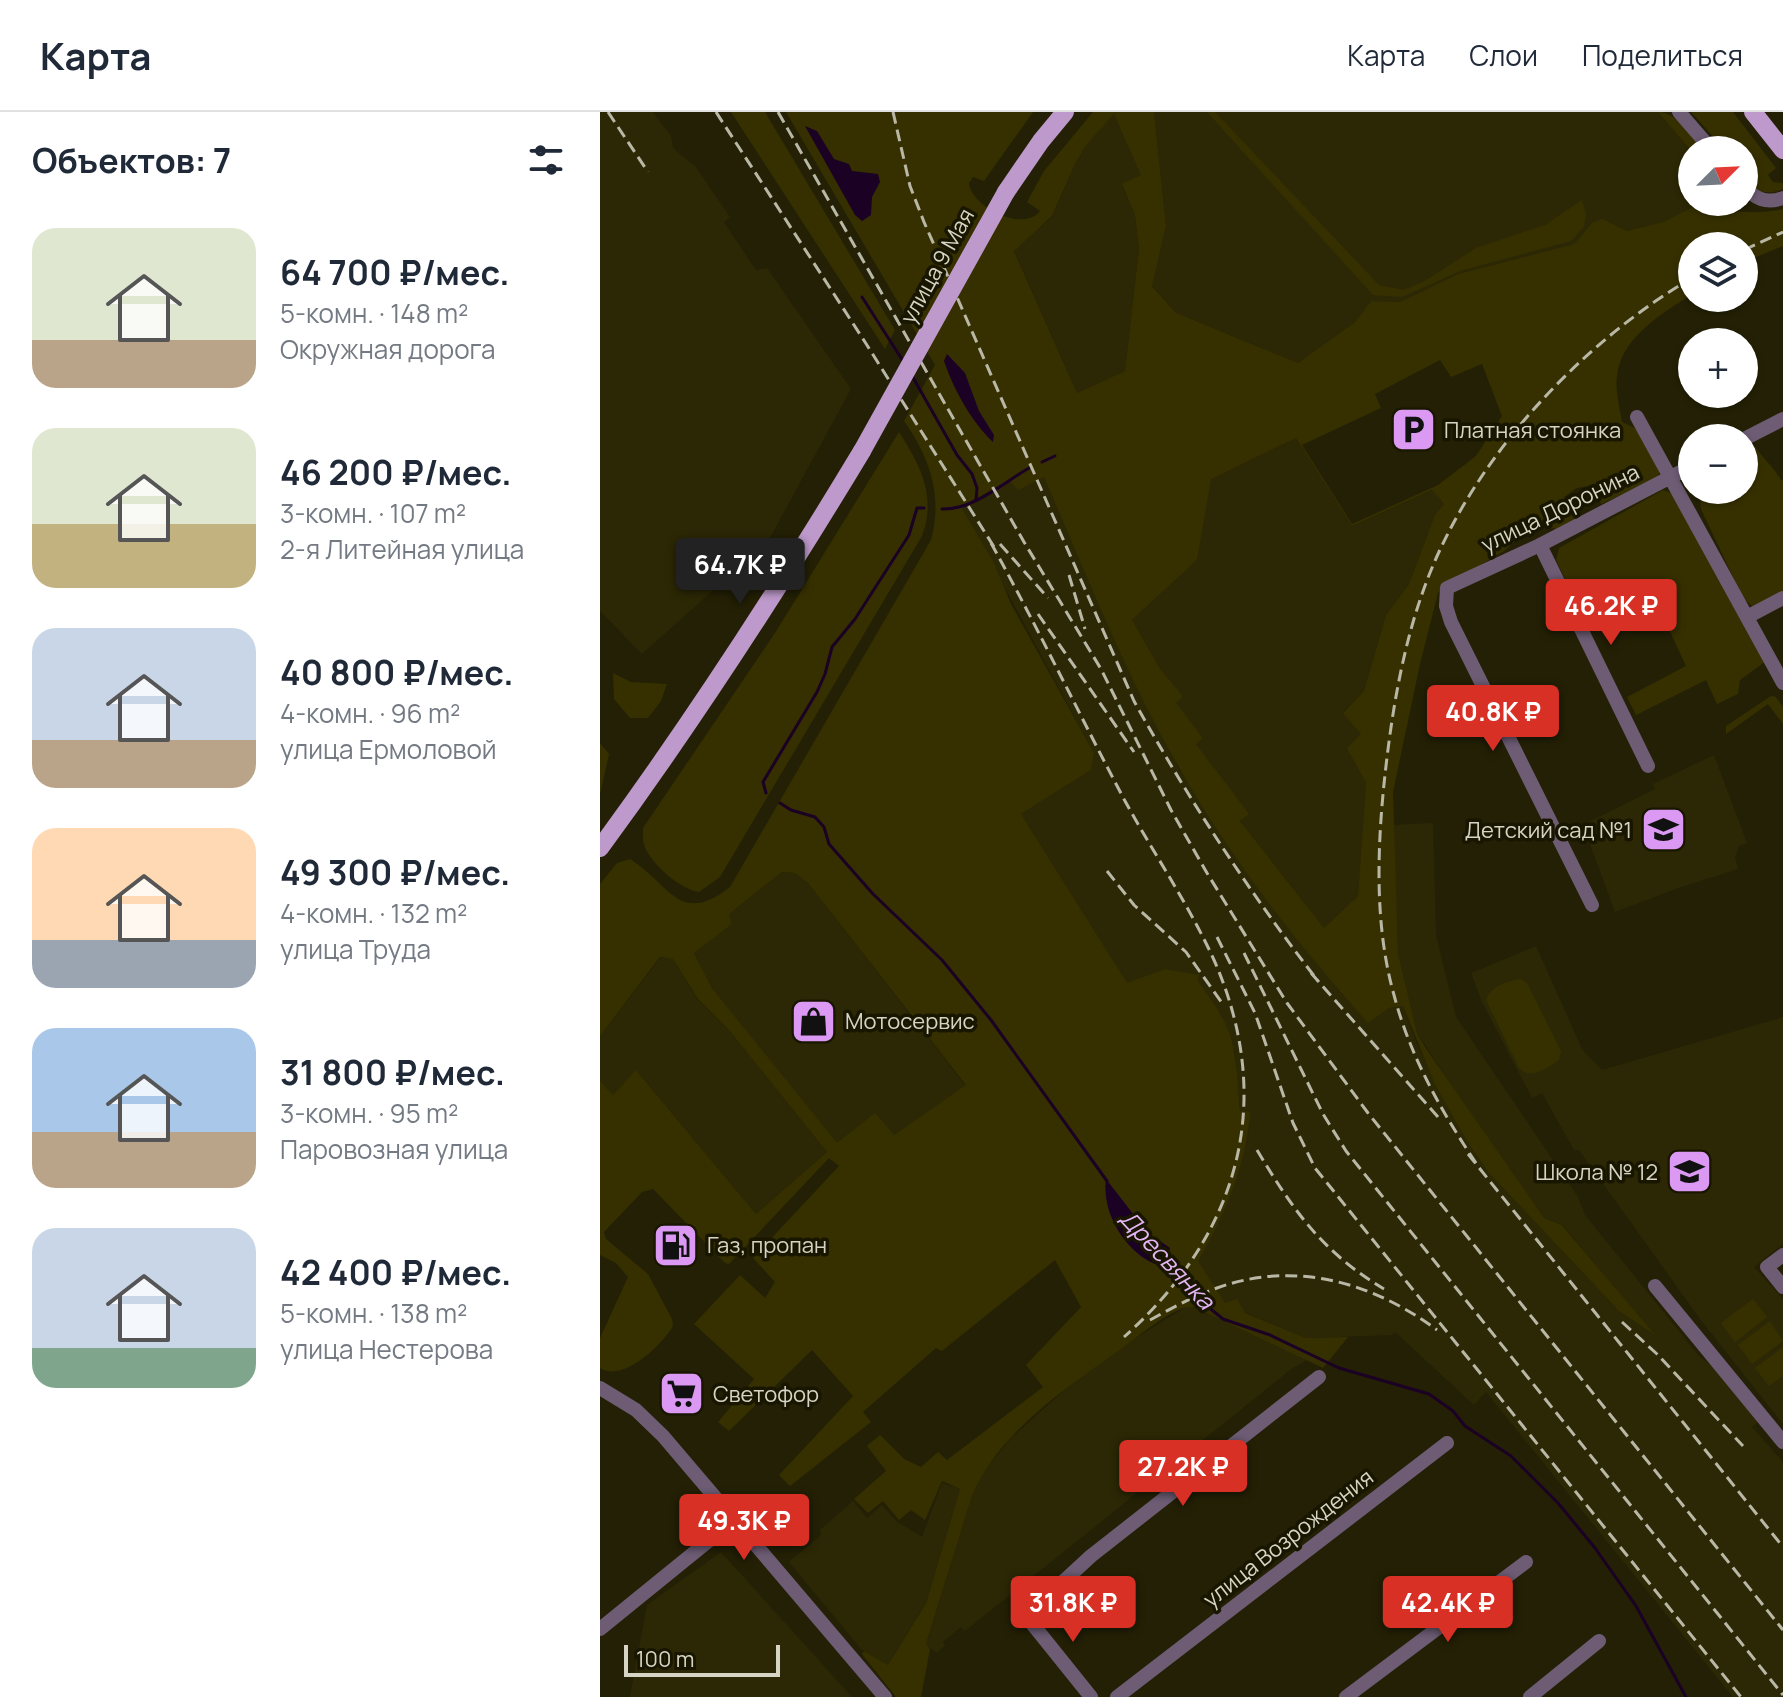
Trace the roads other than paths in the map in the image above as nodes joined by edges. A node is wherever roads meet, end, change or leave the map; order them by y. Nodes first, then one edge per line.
1 (1065, 112) edge
2 (1679, 112) edge
3 (1753, 112) edge
4 (1700, 136) edge
5 (1783, 150) edge
6 (1783, 198) edge
7 (1758, 199) edge
8 (1637, 417) dead end
9 (1783, 419) edge
10 (1758, 432) edge
11 (1678, 474) edge
12 (1670, 478) junction
13 (1540, 545) junction
14 (1783, 598) edge
15 (1747, 617) junction
16 (1783, 683) edge
17 (1648, 766) dead end
18 (600, 848) edge
19 (1592, 905) dead end
20 (1783, 1255) edge
21 (1655, 1286) dead end
22 (1783, 1287) edge
23 (1319, 1377) dead end
24 (600, 1388) edge
25 (1783, 1442) edge
26 (1447, 1443) dead end
27 (733, 1521) junction
28 (1526, 1562) dead end
29 (600, 1629) edge
30 (1599, 1641) dead end
31 (885, 1697) edge
32 (1091, 1697) edge
33 (1117, 1697) edge
34 (1346, 1697) edge
35 (1530, 1697) edge

1 - 18 main road, улица 9 Мая, bridge
2 - 4 street
3 - 5 main road
6 - 7 street
8 - 12 street
9 - 10 street
11 - 12 street, улица Доронина
12 - 13 street, улица Доронина
12 - 15 street
13 - 17 street
13 - 19 street, улица Доронина
14 - 15 street
15 - 16 street
20 - 22 street
21 - 25 street
23 - 32 street
24 - 27 street
26 - 33 street, улица Возрождения
27 - 29 street
27 - 31 street
28 - 34 street
30 - 35 street

